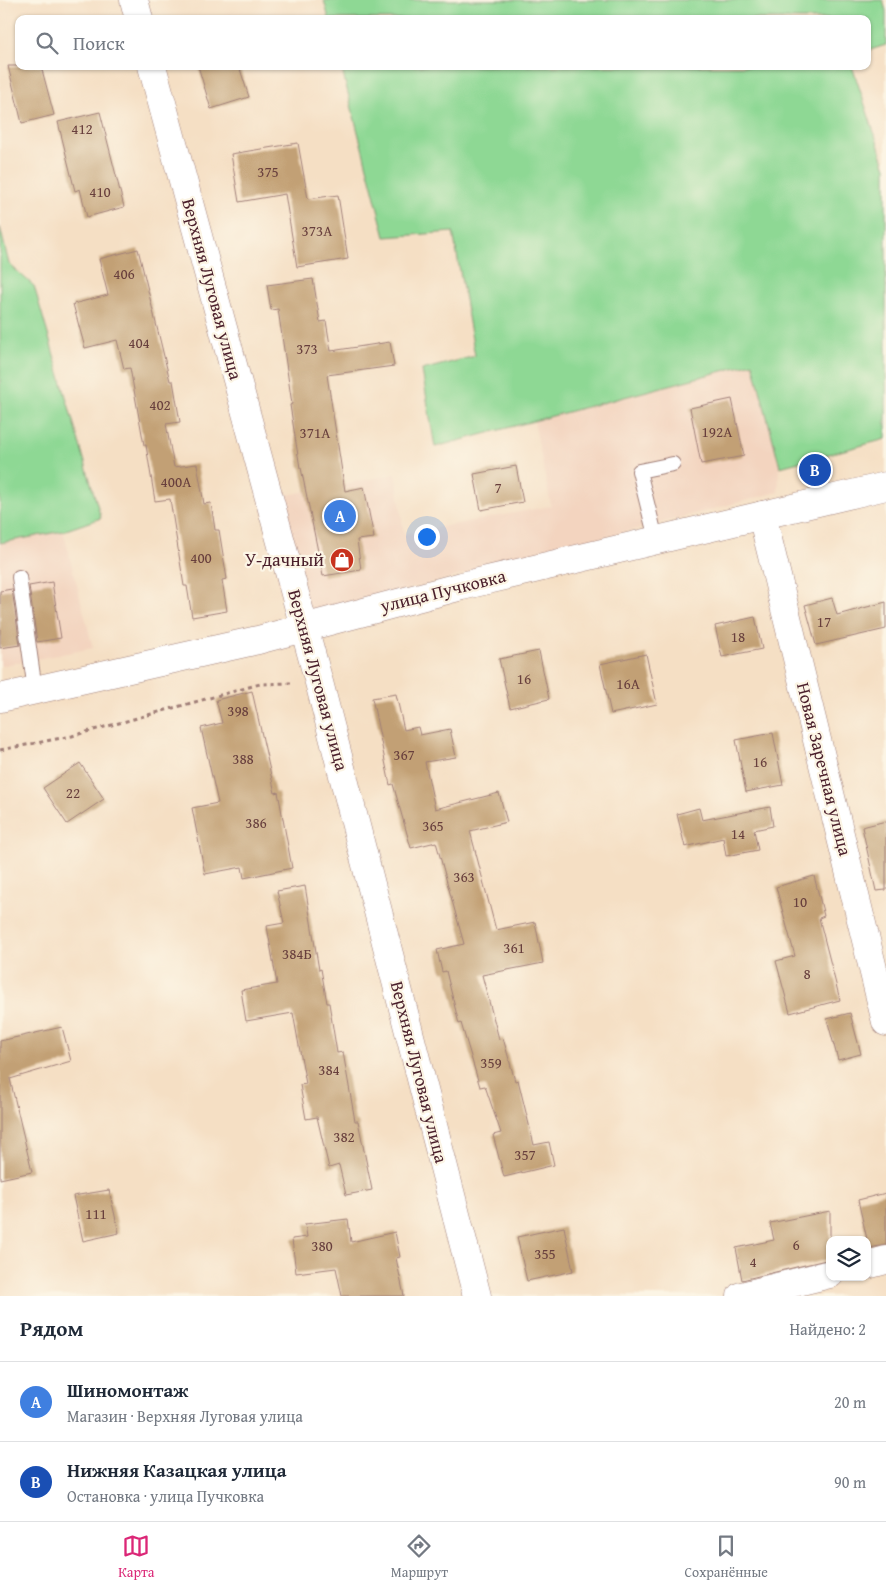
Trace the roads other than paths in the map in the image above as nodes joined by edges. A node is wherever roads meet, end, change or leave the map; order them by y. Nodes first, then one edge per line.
1 (134, 0) edge
2 (138, 15) edge
3 (153, 70) edge
4 (673, 464) dead end
5 (886, 486) edge
6 (762, 515) junction
7 (656, 539) junction
8 (18, 577) dead end
9 (304, 627) junction
10 (35, 690) junction
11 (0, 698) edge
12 (886, 1022) edge
13 (886, 1260) edge
14 (871, 1264) edge
15 (826, 1275) edge
16 (477, 1296) edge
17 (741, 1296) edge

1 - 2 street
3 - 9 street, Верхняя Луговая улица
4 - 7 lane
5 - 6 street, улица Пучковка
6 - 7 street, улица Пучковка
6 - 12 street, Новая Заречная улица
7 - 9 street, улица Пучковка
8 - 10 lane
9 - 10 street, улица Пучковка
9 - 16 street, Верхняя Луговая улица
10 - 11 street, улица Пучковка
13 - 14 street
15 - 17 street

